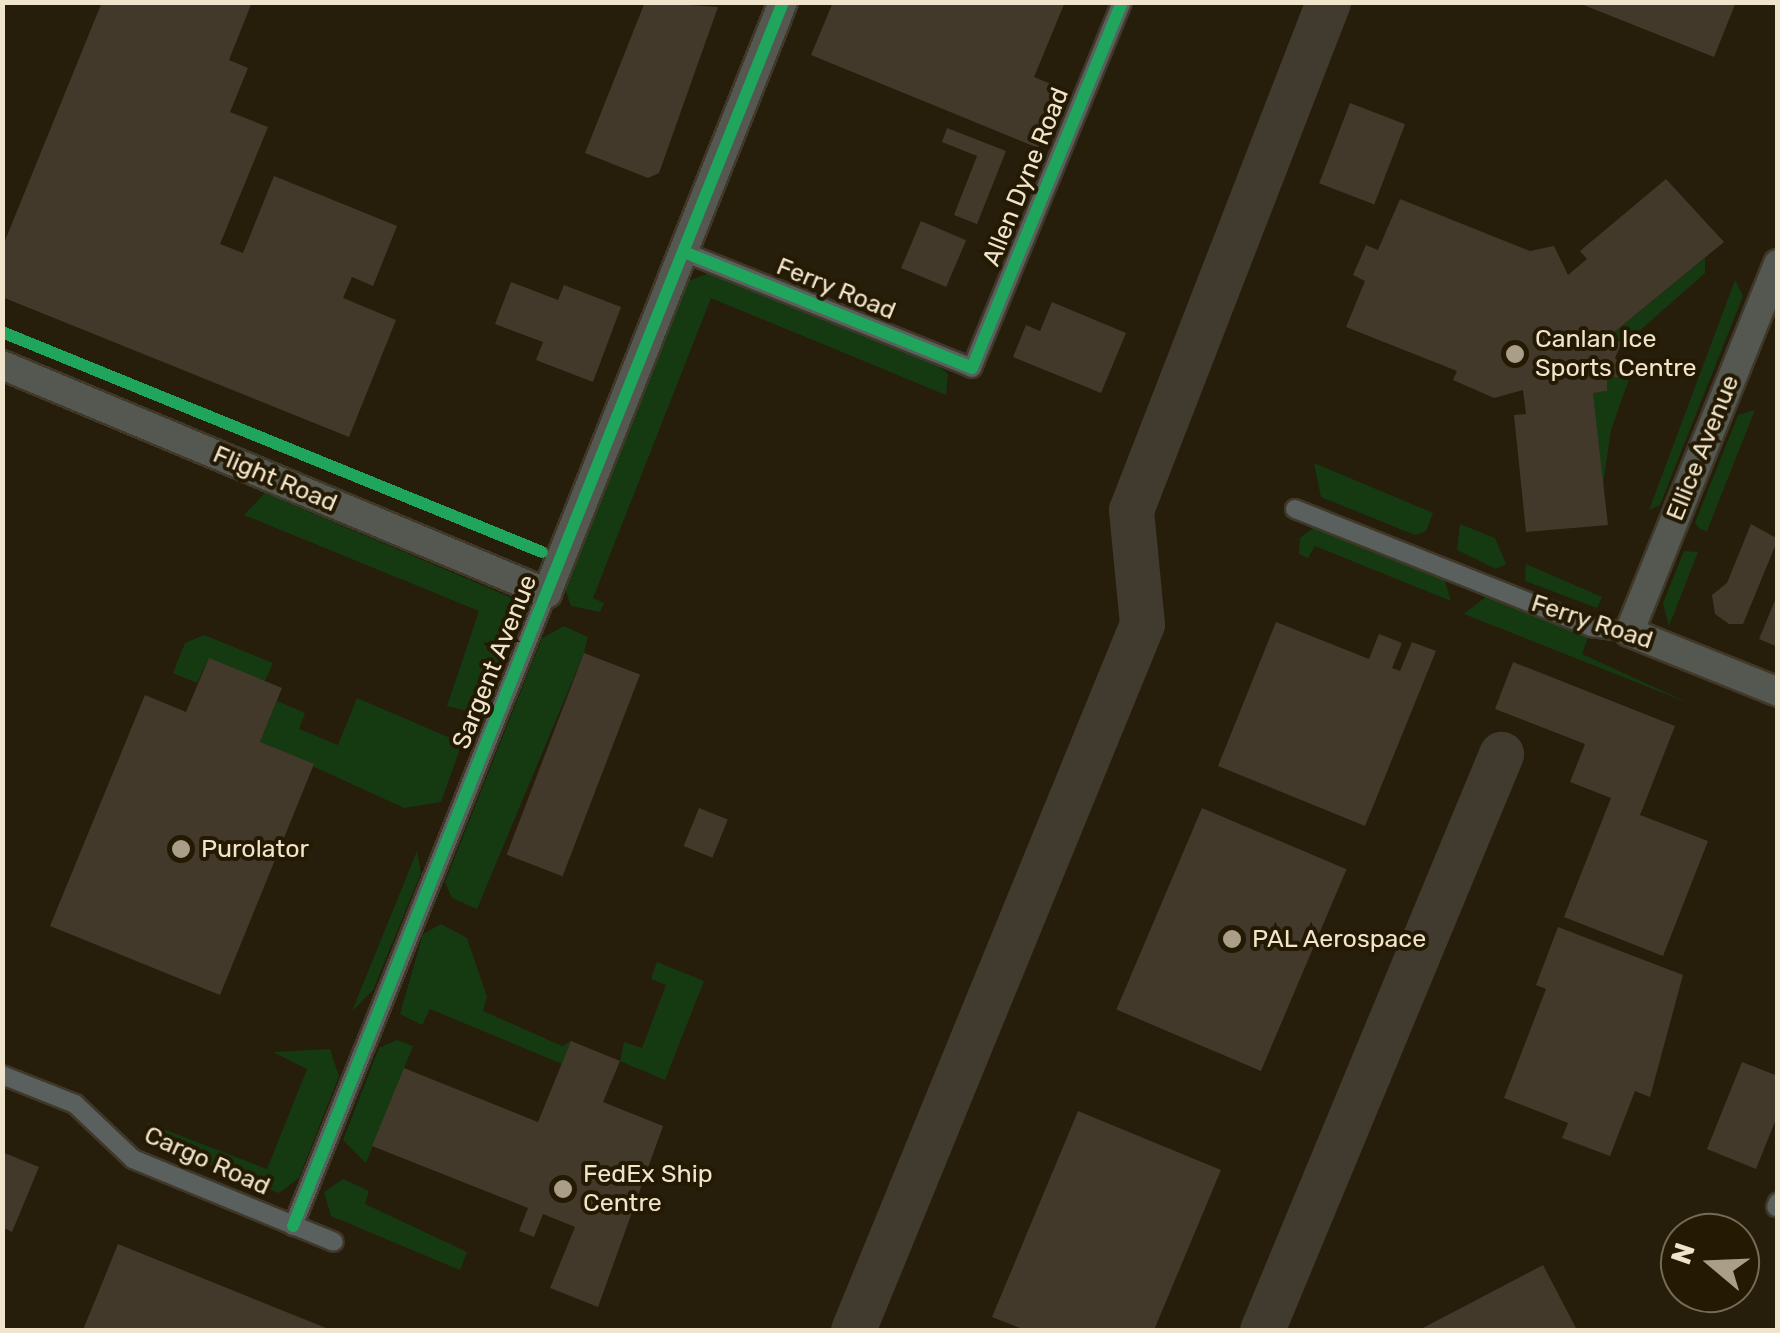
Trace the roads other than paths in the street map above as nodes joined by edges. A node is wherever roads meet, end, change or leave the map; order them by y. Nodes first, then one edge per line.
1 (783, 2) edge
2 (1122, 2) edge
3 (684, 252) junction
4 (1778, 264) edge
5 (2, 366) edge
6 (972, 368) joint
7 (1294, 509) dead end
8 (547, 593) junction
9 (1629, 632) junction
10 (1778, 692) edge
11 (2, 1075) edge
12 (294, 1226) junction
13 (334, 1242) dead end

1 - 3 street, Sargent Avenue
2 - 6 street, Allen Dyne Road
3 - 6 street, Ferry Road
3 - 8 street, Sargent Avenue
4 - 9 street, Ellice Avenue
5 - 8 street, Flight Road
7 - 9 street, Ferry Road
8 - 12 street, Sargent Avenue
9 - 10 street, Ferry Road
11 - 12 street, Cargo Road
12 - 13 street, Cargo Road

